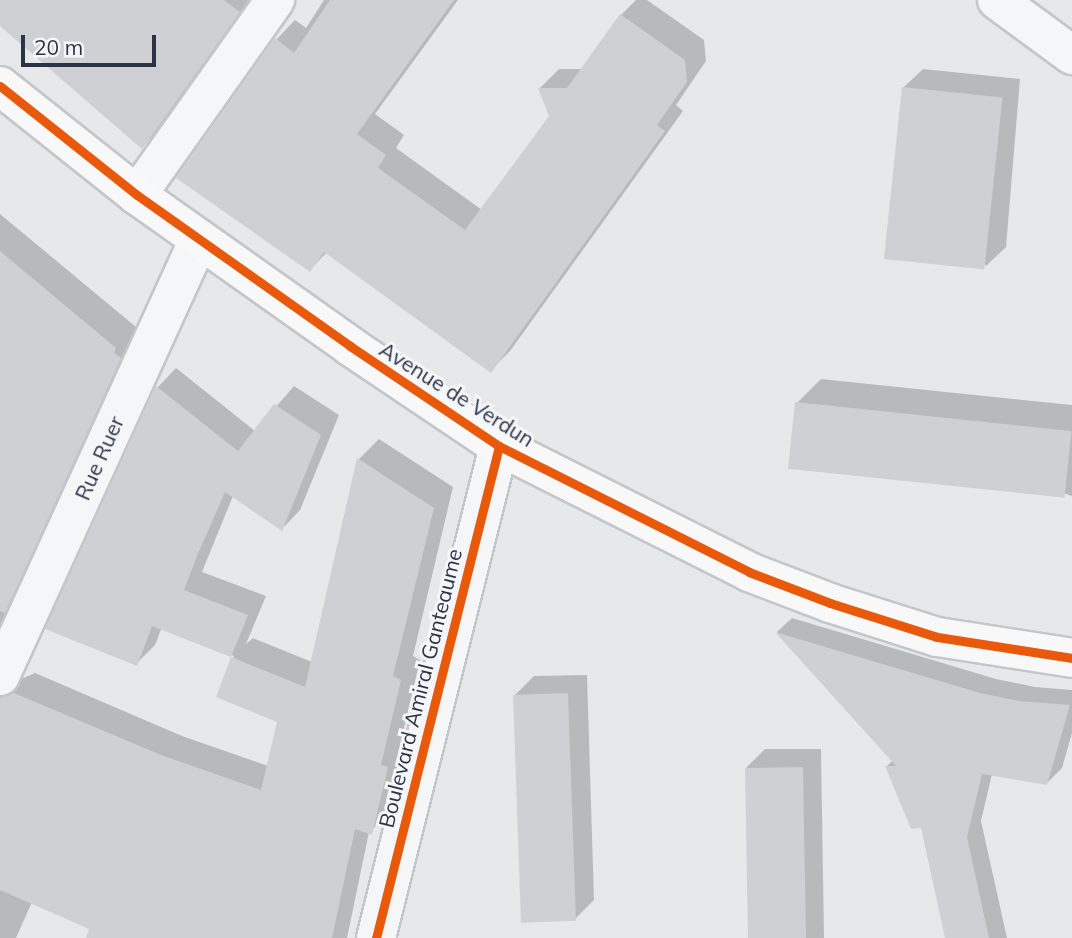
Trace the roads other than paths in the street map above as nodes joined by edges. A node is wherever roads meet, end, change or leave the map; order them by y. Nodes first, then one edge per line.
1 (275, 0) edge
2 (997, 0) edge
3 (1072, 55) edge
4 (0, 86) edge
5 (137, 195) junction
6 (199, 239) junction
7 (499, 446) junction
8 (1072, 658) edge
9 (6, 663) edge
10 (376, 938) edge

1 - 5 street
2 - 3 street
4 - 5 main road, Avenue de Verdun
5 - 6 main road, Avenue de Verdun
6 - 7 main road, Avenue de Verdun
6 - 9 street, Rue Ruer
7 - 8 main road, Avenue de Verdun
7 - 10 street, Boulevard Amiral Ganteaume

